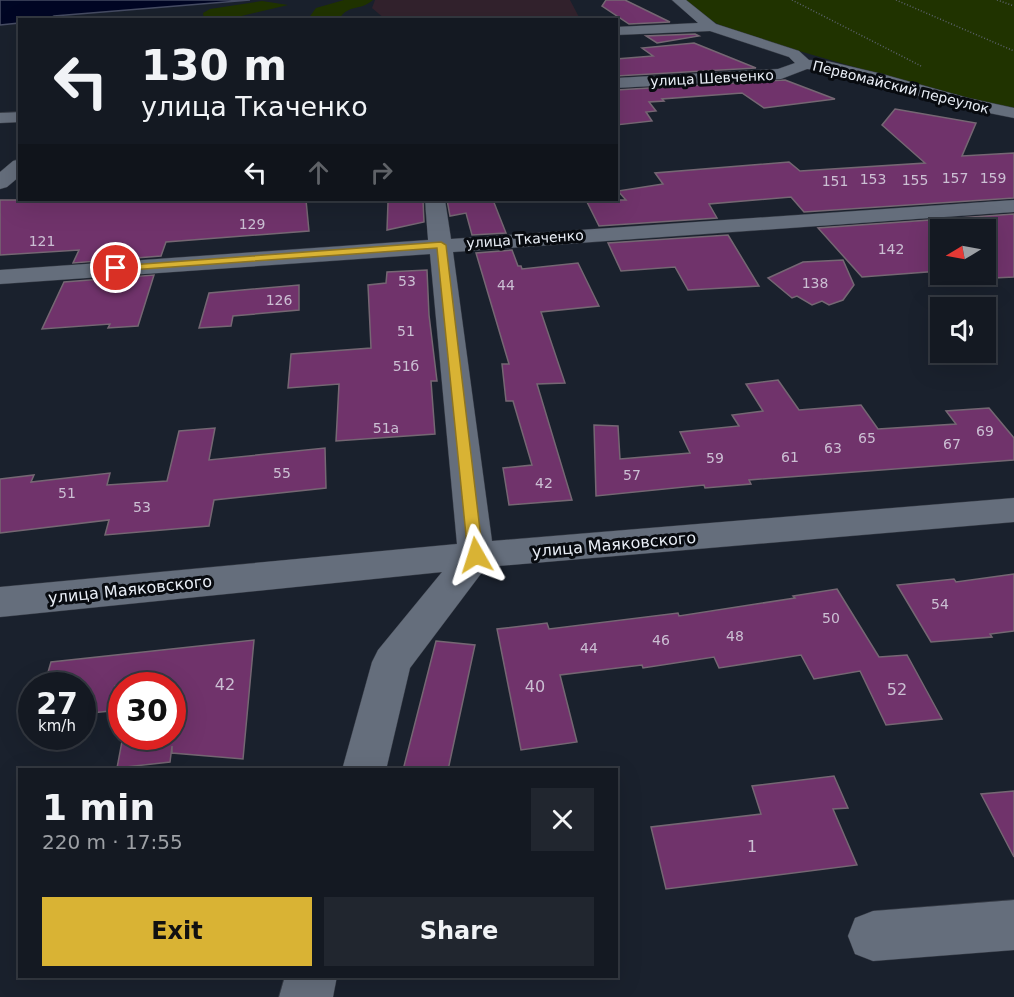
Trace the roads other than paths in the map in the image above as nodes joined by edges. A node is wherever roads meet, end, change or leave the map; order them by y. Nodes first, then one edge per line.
1 (678, 0) edge
2 (711, 27) junction
3 (618, 31) edge
4 (805, 64) junction
5 (618, 83) edge
6 (1014, 113) edge
7 (18, 117) edge
8 (0, 118) edge
9 (18, 167) edge
10 (0, 183) edge
11 (435, 201) edge
12 (1014, 206) edge
13 (441, 245) junction
14 (0, 277) edge
15 (1014, 510) edge
16 (476, 555) junction
17 (0, 602) edge
18 (365, 768) edge
19 (1014, 925) edge
20 (873, 936) dead end
21 (311, 978) edge
22 (306, 997) edge

1 - 2 street
2 - 3 street, Первомайский переулок
2 - 4 street, Первомайский переулок
4 - 5 street, улица Шевченко
4 - 6 street, Первомайский переулок
7 - 8 street
9 - 10 street
11 - 13 street
12 - 13 street, улица Ткаченко
13 - 14 street, улица Ткаченко
13 - 16 street
15 - 16 street, улица Маяковского
16 - 17 street, улица Маяковского
16 - 18 street
19 - 20 street
21 - 22 street

